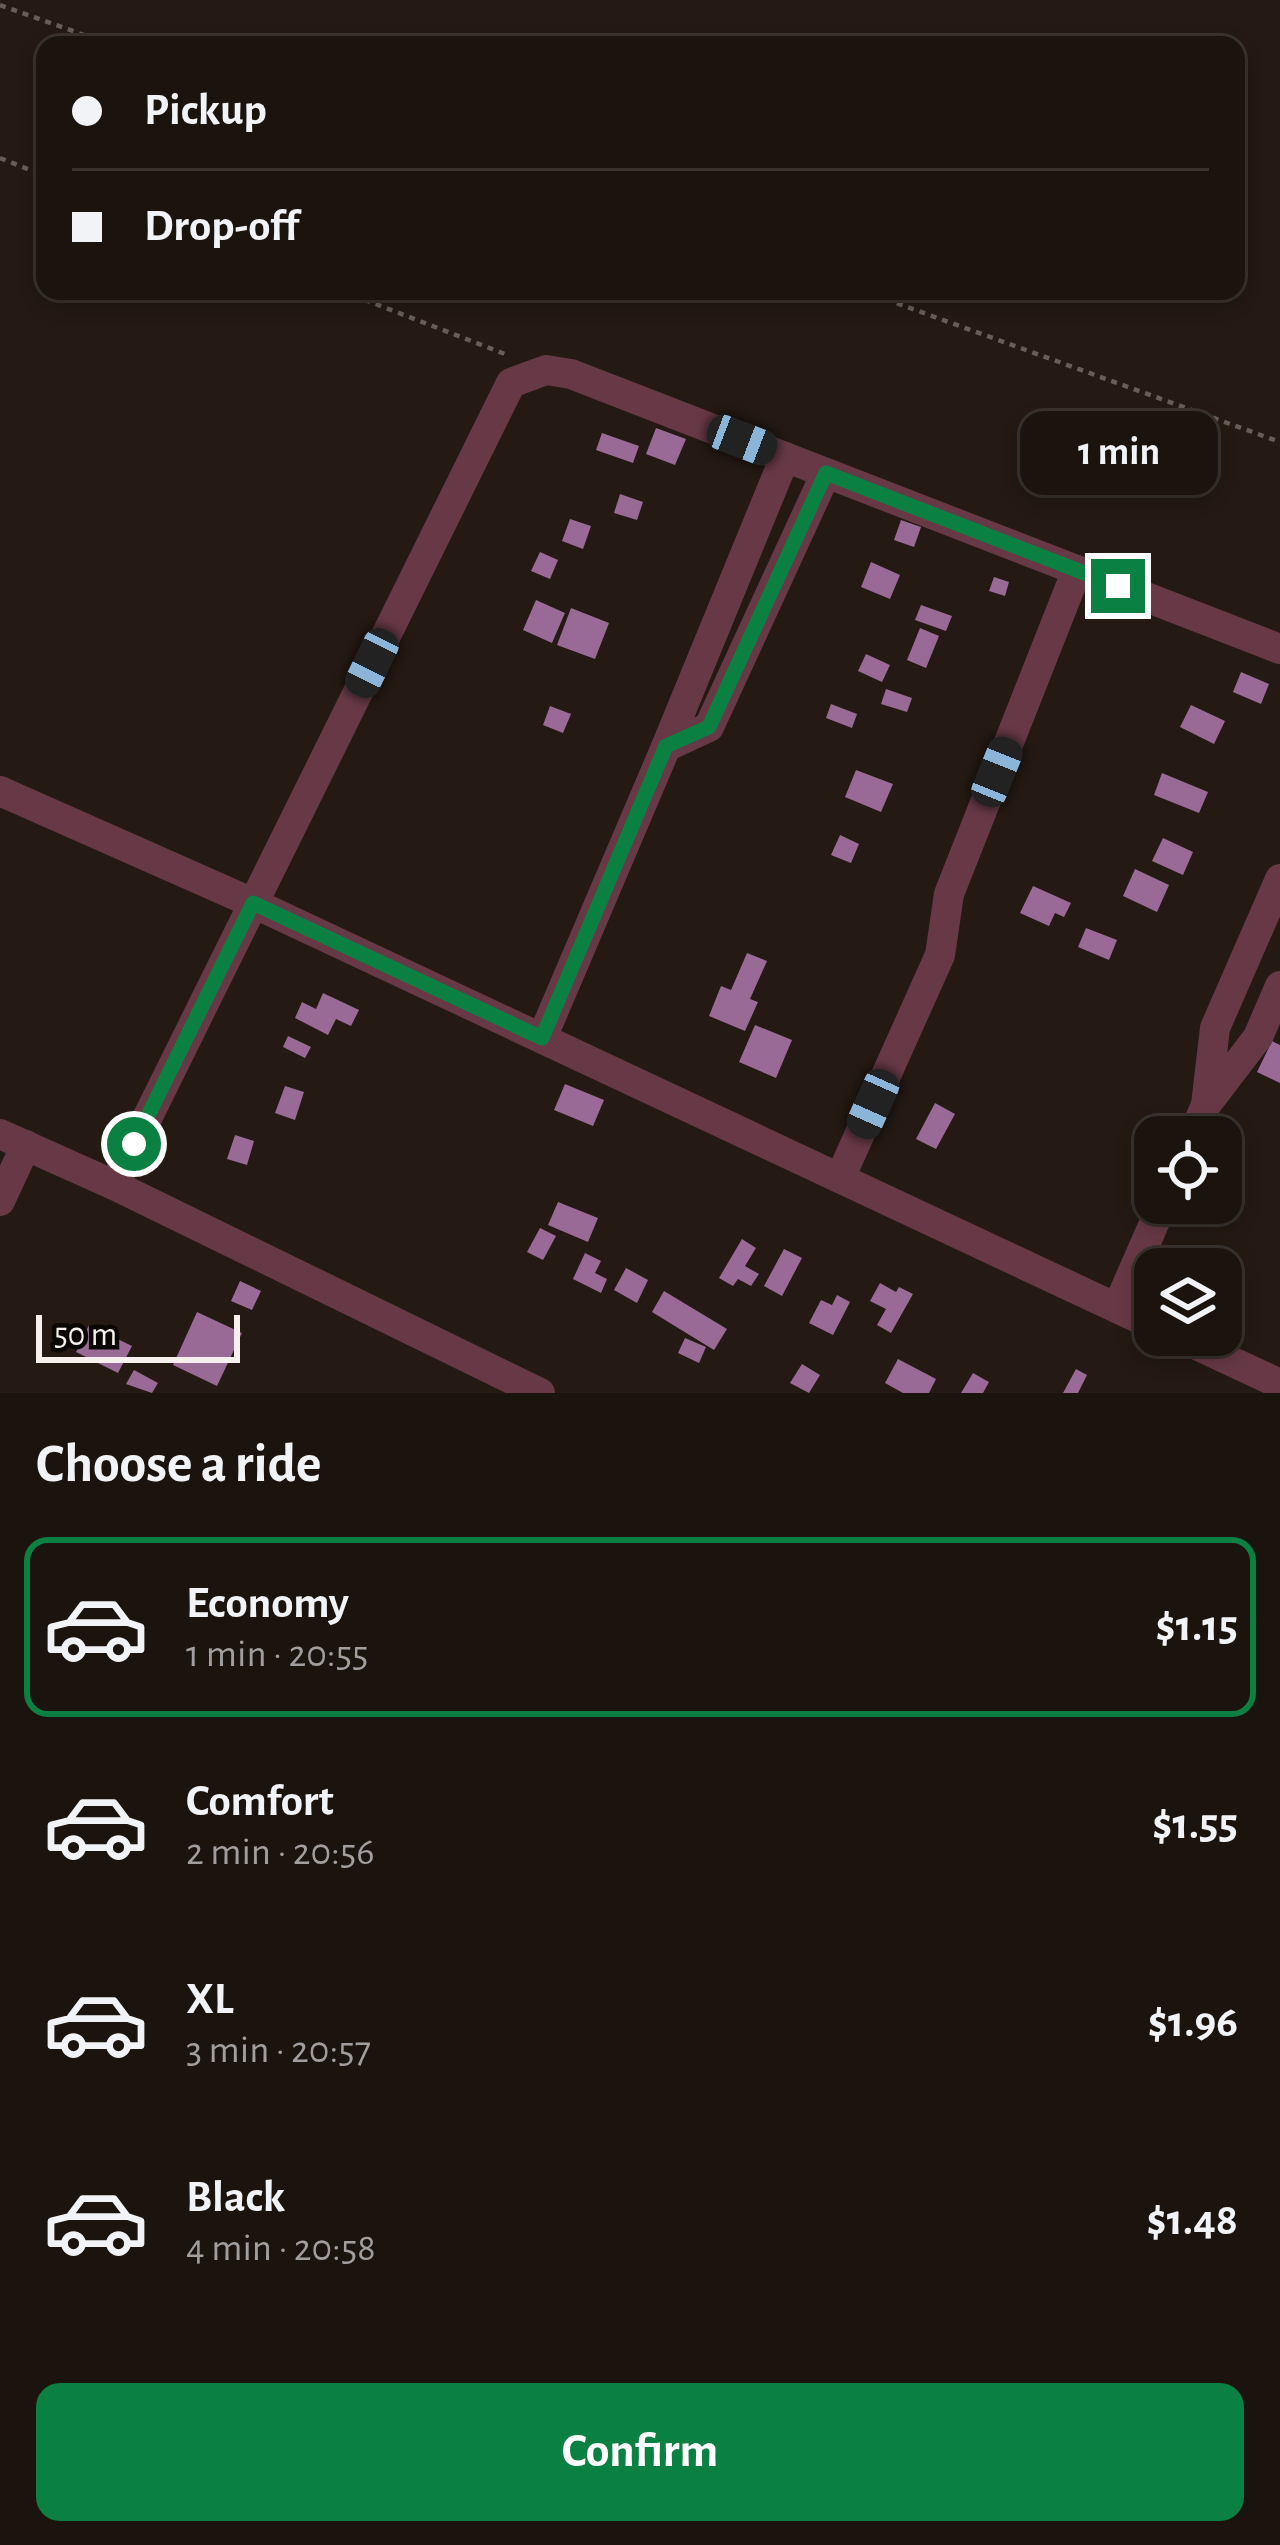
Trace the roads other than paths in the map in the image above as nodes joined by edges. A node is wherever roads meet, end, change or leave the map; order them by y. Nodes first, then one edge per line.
1 (785, 457) junction
2 (826, 473) junction
3 (1077, 570) junction
4 (1280, 649) edge
5 (666, 746) junction
6 (0, 790) edge
7 (1280, 879) edge
8 (253, 903) junction
9 (1280, 986) edge
10 (542, 1038) junction
11 (1206, 1105) junction
12 (1201, 1116) edge
13 (13, 1139) edge
14 (840, 1178) junction
15 (113, 1185) junction
16 (0, 1201) edge
17 (1154, 1224) edge
18 (1118, 1308) junction
19 (1134, 1316) edge
20 (1220, 1356) edge
21 (1280, 1384) edge
22 (540, 1393) edge

1 - 2 street
1 - 5 street
1 - 8 street
2 - 3 street
2 - 5 street
3 - 4 street
3 - 14 street
5 - 10 street
6 - 8 street
7 - 11 street
8 - 10 street
8 - 15 street
9 - 11 street
10 - 14 street
11 - 12 street
13 - 15 street
13 - 16 street
14 - 18 street
15 - 22 street
17 - 18 street
18 - 19 street
20 - 21 street

